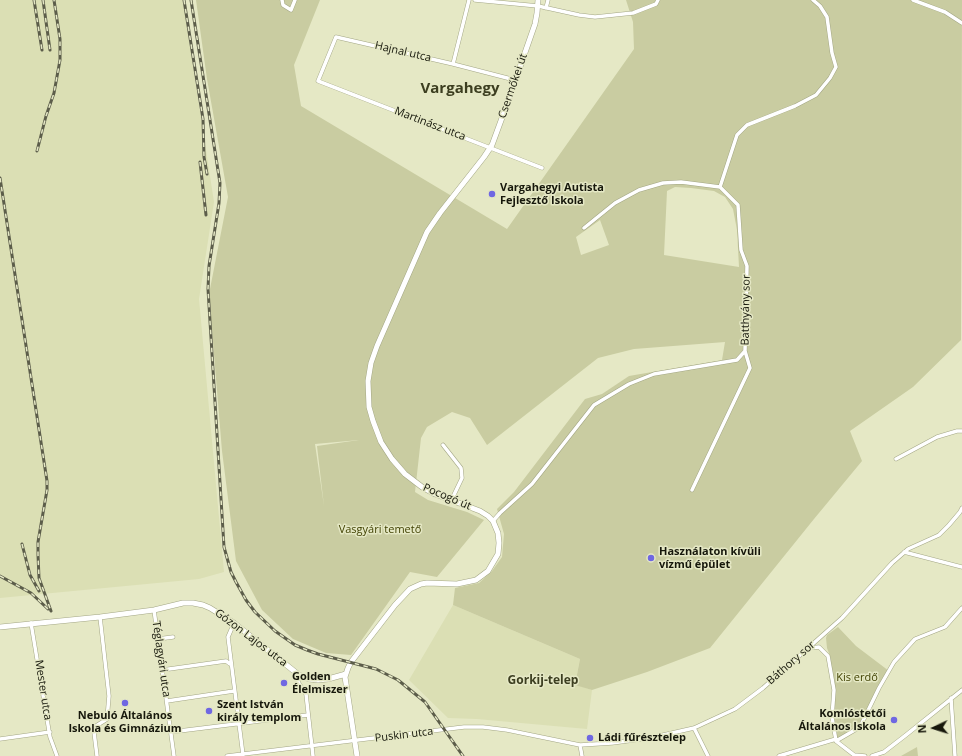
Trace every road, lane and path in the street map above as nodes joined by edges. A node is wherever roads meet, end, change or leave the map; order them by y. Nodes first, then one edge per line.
1 (282, 0) edge
2 (296, 0) edge
3 (469, 0) edge
4 (475, 0) edge
5 (538, 0) edge
6 (548, 0) edge
7 (658, 0) edge
8 (813, 0) edge
9 (913, 0) edge
10 (538, 6) junction
11 (546, 8) junction
12 (962, 23) edge
13 (453, 64) junction
14 (516, 80) junction
15 (318, 81) joint
16 (490, 148) junction
17 (542, 168) dead end
18 (461, 186) joint
19 (720, 187) junction
20 (584, 228) dead end
21 (745, 351) junction
22 (962, 431) edge
23 (443, 445) dead end
24 (896, 459) dead end
25 (692, 490) dead end
26 (451, 500) junction
27 (962, 508) edge
28 (493, 521) junction
29 (904, 552) junction
30 (962, 567) edge
31 (962, 608) edge
32 (154, 610) junction
33 (100, 617) junction
34 (31, 623) junction
35 (234, 623) junction
36 (0, 627) edge
37 (173, 637) dead end
38 (158, 639) junction
39 (808, 648) junction
40 (230, 664) junction
41 (162, 670) junction
42 (299, 674) junction
43 (346, 674) junction
44 (962, 690) edge
45 (234, 691) junction
46 (951, 698) junction
47 (166, 701) junction
48 (308, 715) junction
49 (238, 723) junction
50 (694, 728) junction
51 (50, 732) junction
52 (171, 732) junction
53 (0, 739) edge
54 (836, 740) junction
55 (355, 741) junction
56 (580, 744) junction
57 (312, 746) junction
58 (243, 755) edge
59 (57, 756) edge
60 (97, 756) edge
61 (174, 756) edge
62 (227, 756) edge
63 (314, 756) edge
64 (357, 756) edge
65 (582, 756) edge
66 (708, 756) edge
67 (779, 756) edge
68 (864, 756) edge
69 (872, 756) edge
70 (955, 756) edge

1 - 2 street
3 - 13 street
4 - 10 street
5 - 10 main road, Csermőkei út
6 - 11 street
7 - 11 street
8 - 19 street
9 - 12 street
10 - 11 street
10 - 14 main road, Csermőkei út
13 - 14 street, Hajnal utca
13 - 15 street, Hajnal utca
14 - 16 main road, Csermőkei út
15 - 16 street, Martinász utca
16 - 17 street, Martinász utca
16 - 18 main road, Csermőkei út
18 - 26 main road, Pocogó út
19 - 20 street
19 - 21 street, Batthyány sor
21 - 25 street, Batthyány sor
21 - 28 street, Batthyány sor
22 - 24 street
23 - 26 street
26 - 28 main road, Pocogó út
27 - 29 street, Báthory sor
28 - 43 main road
29 - 30 street
29 - 39 street, Báthory sor
31 - 54 street
32 - 33 main road, Gózon Lajos utca
32 - 35 main road, Gózon Lajos utca
32 - 38 street, Téglagyári utca
33 - 34 main road, Gózon Lajos utca
33 - 60 street
34 - 36 main road, Gózon Lajos utca
34 - 51 street, Mester utca
35 - 40 street
35 - 42 main road, Gózon Lajos utca
37 - 38 street
38 - 41 street, Téglagyári utca
39 - 50 street, Báthory sor
39 - 54 street
40 - 41 street
40 - 45 street
41 - 47 street, Téglagyári utca
42 - 43 main road, Gózon Lajos utca
42 - 48 street
43 - 55 main road
44 - 46 street
45 - 47 street
45 - 49 street
46 - 69 street
46 - 70 street
47 - 52 street, Téglagyári utca
48 - 49 street
48 - 57 street
49 - 52 street
49 - 58 street
50 - 56 street, Báthory sor
50 - 66 street
51 - 53 street
51 - 59 street, Mester utca
52 - 61 street, Téglagyári utca
54 - 67 street
54 - 68 street
55 - 56 street, Puskin utca
55 - 57 street, Puskin utca
55 - 64 main road
56 - 65 street
57 - 58 street, Puskin utca
57 - 63 street
58 - 62 street, Puskin utca

